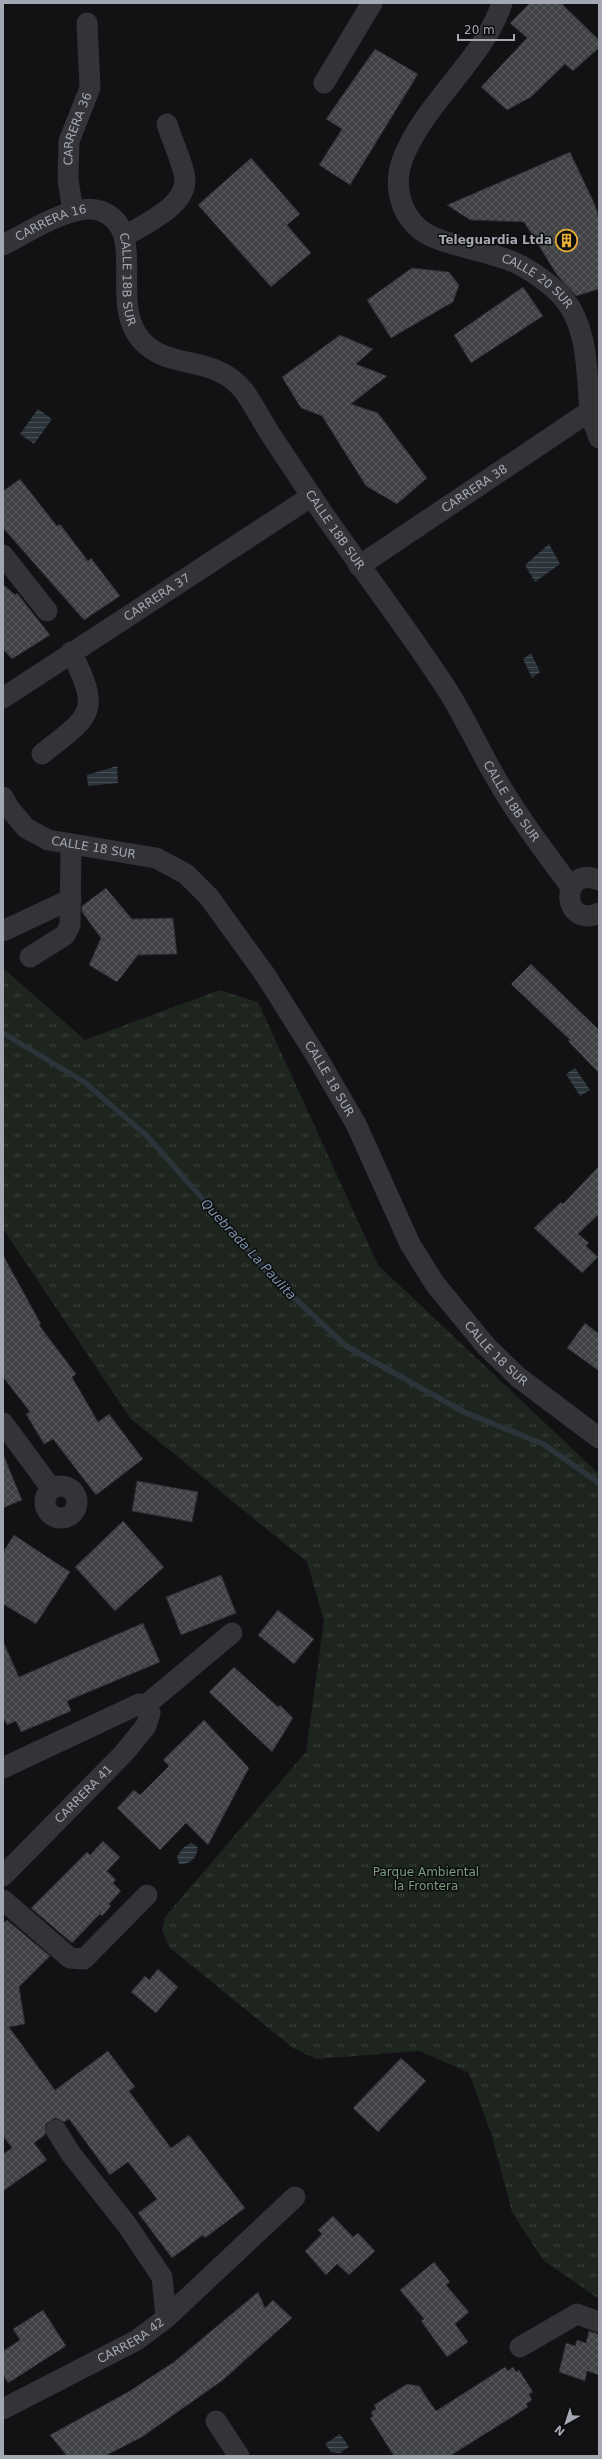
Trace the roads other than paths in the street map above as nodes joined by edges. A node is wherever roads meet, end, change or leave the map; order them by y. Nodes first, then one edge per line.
1 (372, 3) edge
2 (502, 3) edge
3 (87, 23) dead end
4 (324, 83) dead end
5 (167, 124) dead end
6 (73, 211) junction
7 (101, 211) joint
8 (126, 236) junction
9 (3, 245) edge
10 (590, 411) junction
11 (599, 438) edge
12 (312, 496) junction
13 (3, 555) edge
14 (359, 566) junction
15 (47, 611) dead end
16 (71, 652) junction
17 (3, 698) edge
18 (42, 754) dead end
19 (3, 796) edge
20 (71, 845) junction
21 (599, 880) edge
22 (571, 887) junction
23 (71, 899) junction
24 (597, 916) edge
25 (3, 931) edge
26 (30, 957) dead end
27 (3, 1422) edge
28 (599, 1438) edge
29 (51, 1488) dead end
30 (232, 1633) dead end
31 (146, 1705) junction
32 (3, 1768) edge
33 (3, 1876) edge
34 (147, 1895) dead end
35 (3, 1900) edge
36 (56, 2130) dead end
37 (295, 2197) dead end
38 (166, 2318) junction
39 (599, 2322) edge
40 (520, 2347) dead end
41 (3, 2409) edge
42 (216, 2421) dead end
43 (239, 2456) edge

1 - 4 street
2 - 10 street, CALLE 20 SUR
3 - 6 street, CARRERA 36
5 - 8 street
6 - 7 street, CARRERA 16
6 - 9 street, CARRERA 16
7 - 8 street, CALLE 18B SUR
8 - 12 street, CALLE 18B SUR
10 - 11 street, CALLE 20 SUR
10 - 14 street, CARRERA 38
12 - 14 street, CALLE 18B SUR
12 - 16 street, CARRERA 37
13 - 15 street
14 - 22 street, CALLE 18B SUR
16 - 17 street, CARRERA 37
16 - 18 street
19 - 20 street, CALLE 18 SUR
20 - 23 street
20 - 28 street, CALLE 18 SUR
21 - 22 street
22 - 24 street
23 - 25 street
23 - 26 street
27 - 29 street
30 - 31 street
31 - 32 street
31 - 33 street, CARRERA 41
34 - 35 street
36 - 38 street, CARRERA 42
37 - 38 street
38 - 41 street, CARRERA 42
39 - 40 street
42 - 43 street

